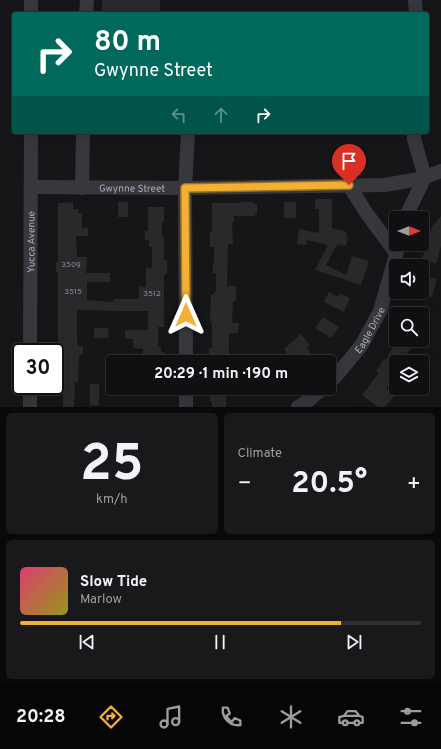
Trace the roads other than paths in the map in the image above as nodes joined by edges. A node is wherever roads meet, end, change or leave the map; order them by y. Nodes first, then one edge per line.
1 (31, 0) edge
2 (87, 0) edge
3 (415, 0) edge
4 (31, 12) edge
5 (86, 12) edge
6 (416, 12) edge
7 (31, 134) edge
8 (83, 134) edge
9 (188, 134) edge
10 (414, 134) edge
11 (441, 171) edge
12 (425, 177) junction
13 (349, 185) junction
14 (31, 187) junction
15 (82, 188) junction
16 (185, 188) junction
17 (408, 211) edge
18 (389, 238) edge
19 (397, 251) edge
20 (30, 343) edge
21 (186, 355) edge
22 (336, 376) edge
23 (30, 395) edge
24 (186, 395) edge
25 (315, 395) edge
26 (30, 407) edge
27 (186, 407) edge
28 (298, 407) edge

1 - 4 street
2 - 5 street
3 - 6 street
7 - 14 street, Yucca Avenue
8 - 15 street
9 - 16 street
10 - 12 street
11 - 12 street
12 - 13 street, Gwynne Street
12 - 17 street
13 - 16 street, Gwynne Street
13 - 18 street
14 - 15 street, Gwynne Street
14 - 20 street, Yucca Avenue
15 - 16 street, Gwynne Street
16 - 21 street
19 - 22 street, Eagle Drive
23 - 26 street
24 - 27 street
25 - 28 street

